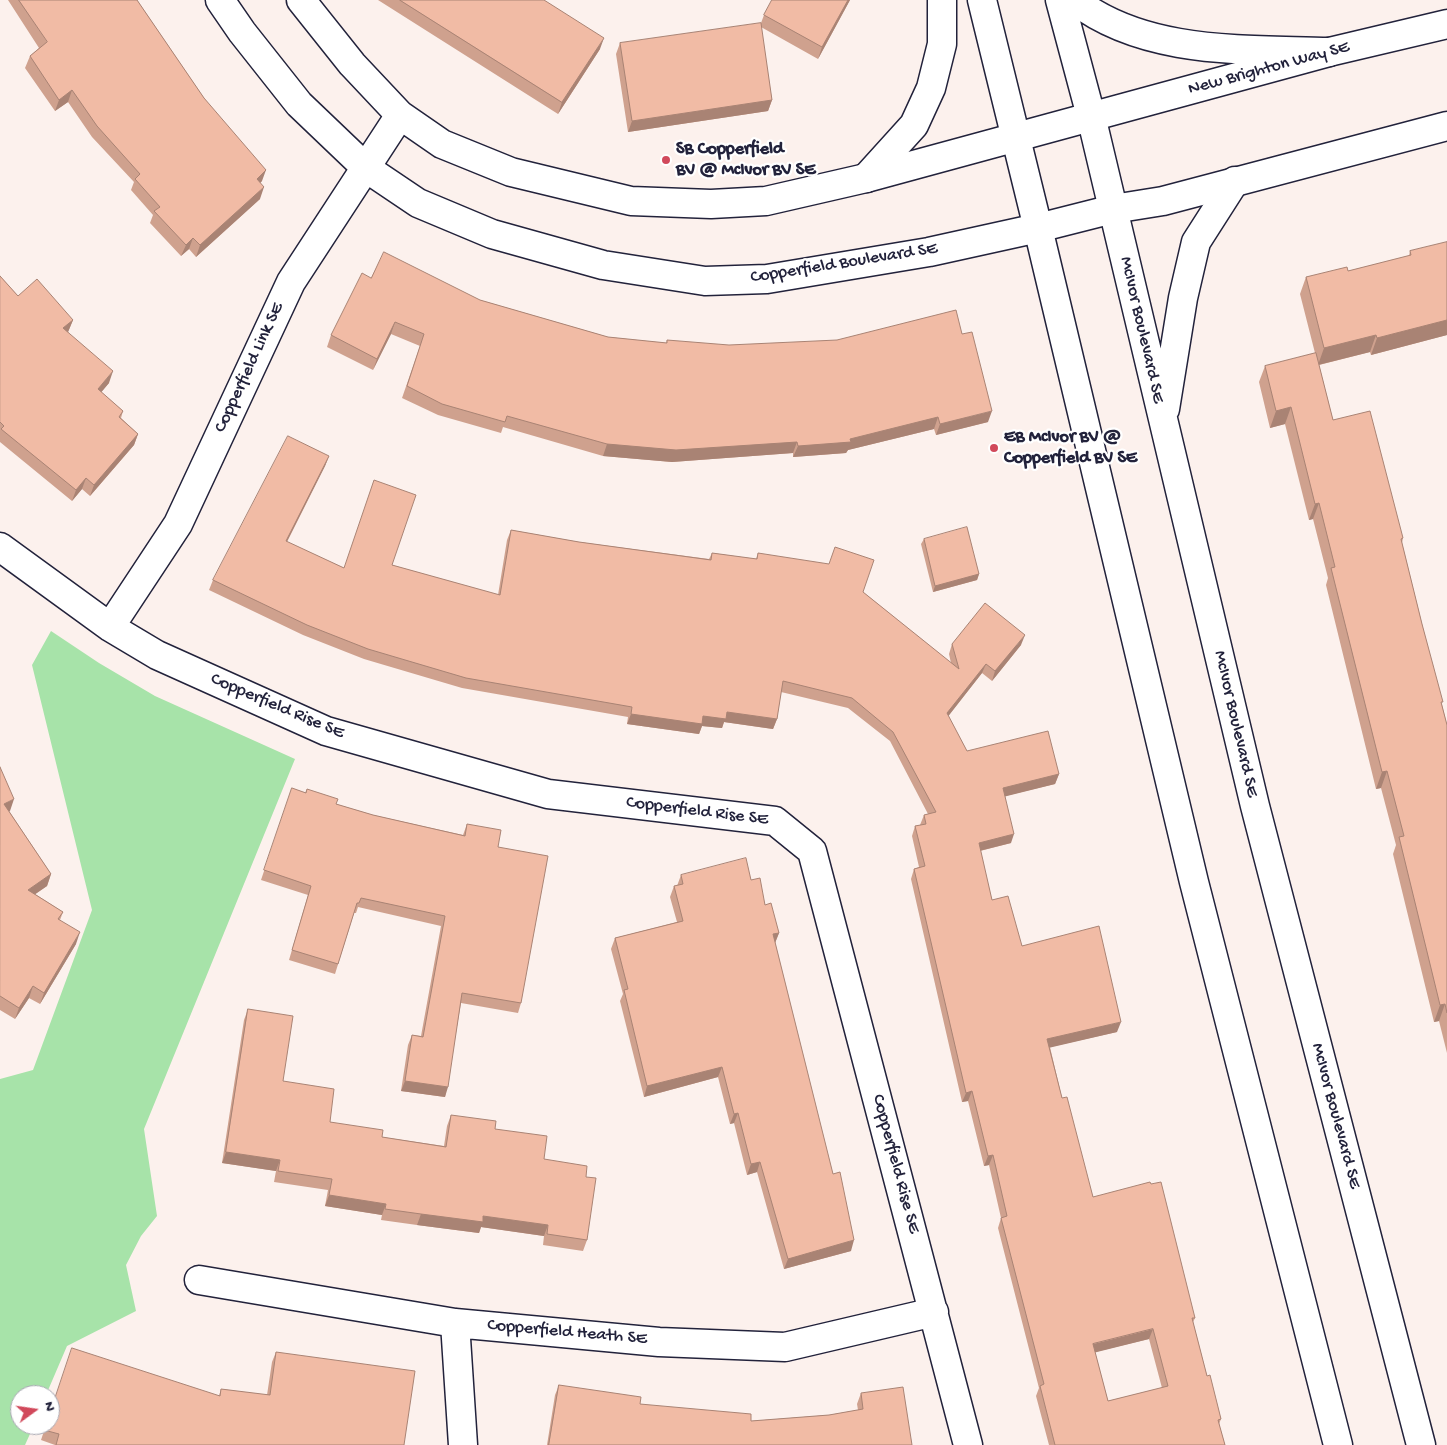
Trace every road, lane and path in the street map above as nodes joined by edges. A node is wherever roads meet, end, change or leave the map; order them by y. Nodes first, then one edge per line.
1 (220, 0) edge
2 (301, 0) edge
3 (942, 0) edge
4 (982, 0) edge
5 (1060, 0) edge
6 (1074, 0) edge
7 (1447, 24) edge
8 (1329, 52) junction
9 (400, 115) junction
10 (1091, 116) junction
11 (1447, 126) edge
12 (1016, 136) junction
13 (366, 168) junction
14 (866, 178) junction
15 (1235, 182) junction
16 (1113, 209) junction
17 (1038, 228) junction
18 (1163, 420) junction
19 (0, 547) edge
20 (110, 627) junction
21 (199, 1280) dead end
22 (934, 1312) junction
23 (455, 1323) junction
24 (464, 1445) edge
25 (968, 1445) edge
26 (1338, 1445) edge
27 (1421, 1445) edge

1 - 13 street, Copperfield Boulevard SE
2 - 9 street
3 - 14 street
4 - 12 street
5 - 10 street, McIvor Boulevard SE
6 - 8 street
7 - 8 street, New Brighton Way SE
8 - 10 street, New Brighton Way SE
9 - 13 street, Copperfield Link SE
9 - 14 street
10 - 12 street
10 - 16 street, McIvor Boulevard SE
11 - 15 street
12 - 14 street
12 - 17 street
13 - 17 street, Copperfield Boulevard SE
13 - 20 street, Copperfield Link SE
15 - 16 street
15 - 18 street
16 - 17 street, Copperfield Boulevard SE
16 - 18 street, McIvor Boulevard SE
17 - 26 street
18 - 27 street, McIvor Boulevard SE
19 - 20 street, Copperfield Rise SE
20 - 22 street, Copperfield Rise SE
21 - 23 street, Copperfield Heath SE
22 - 23 street, Copperfield Heath SE
22 - 25 street, Copperfield Rise SE
23 - 24 street

